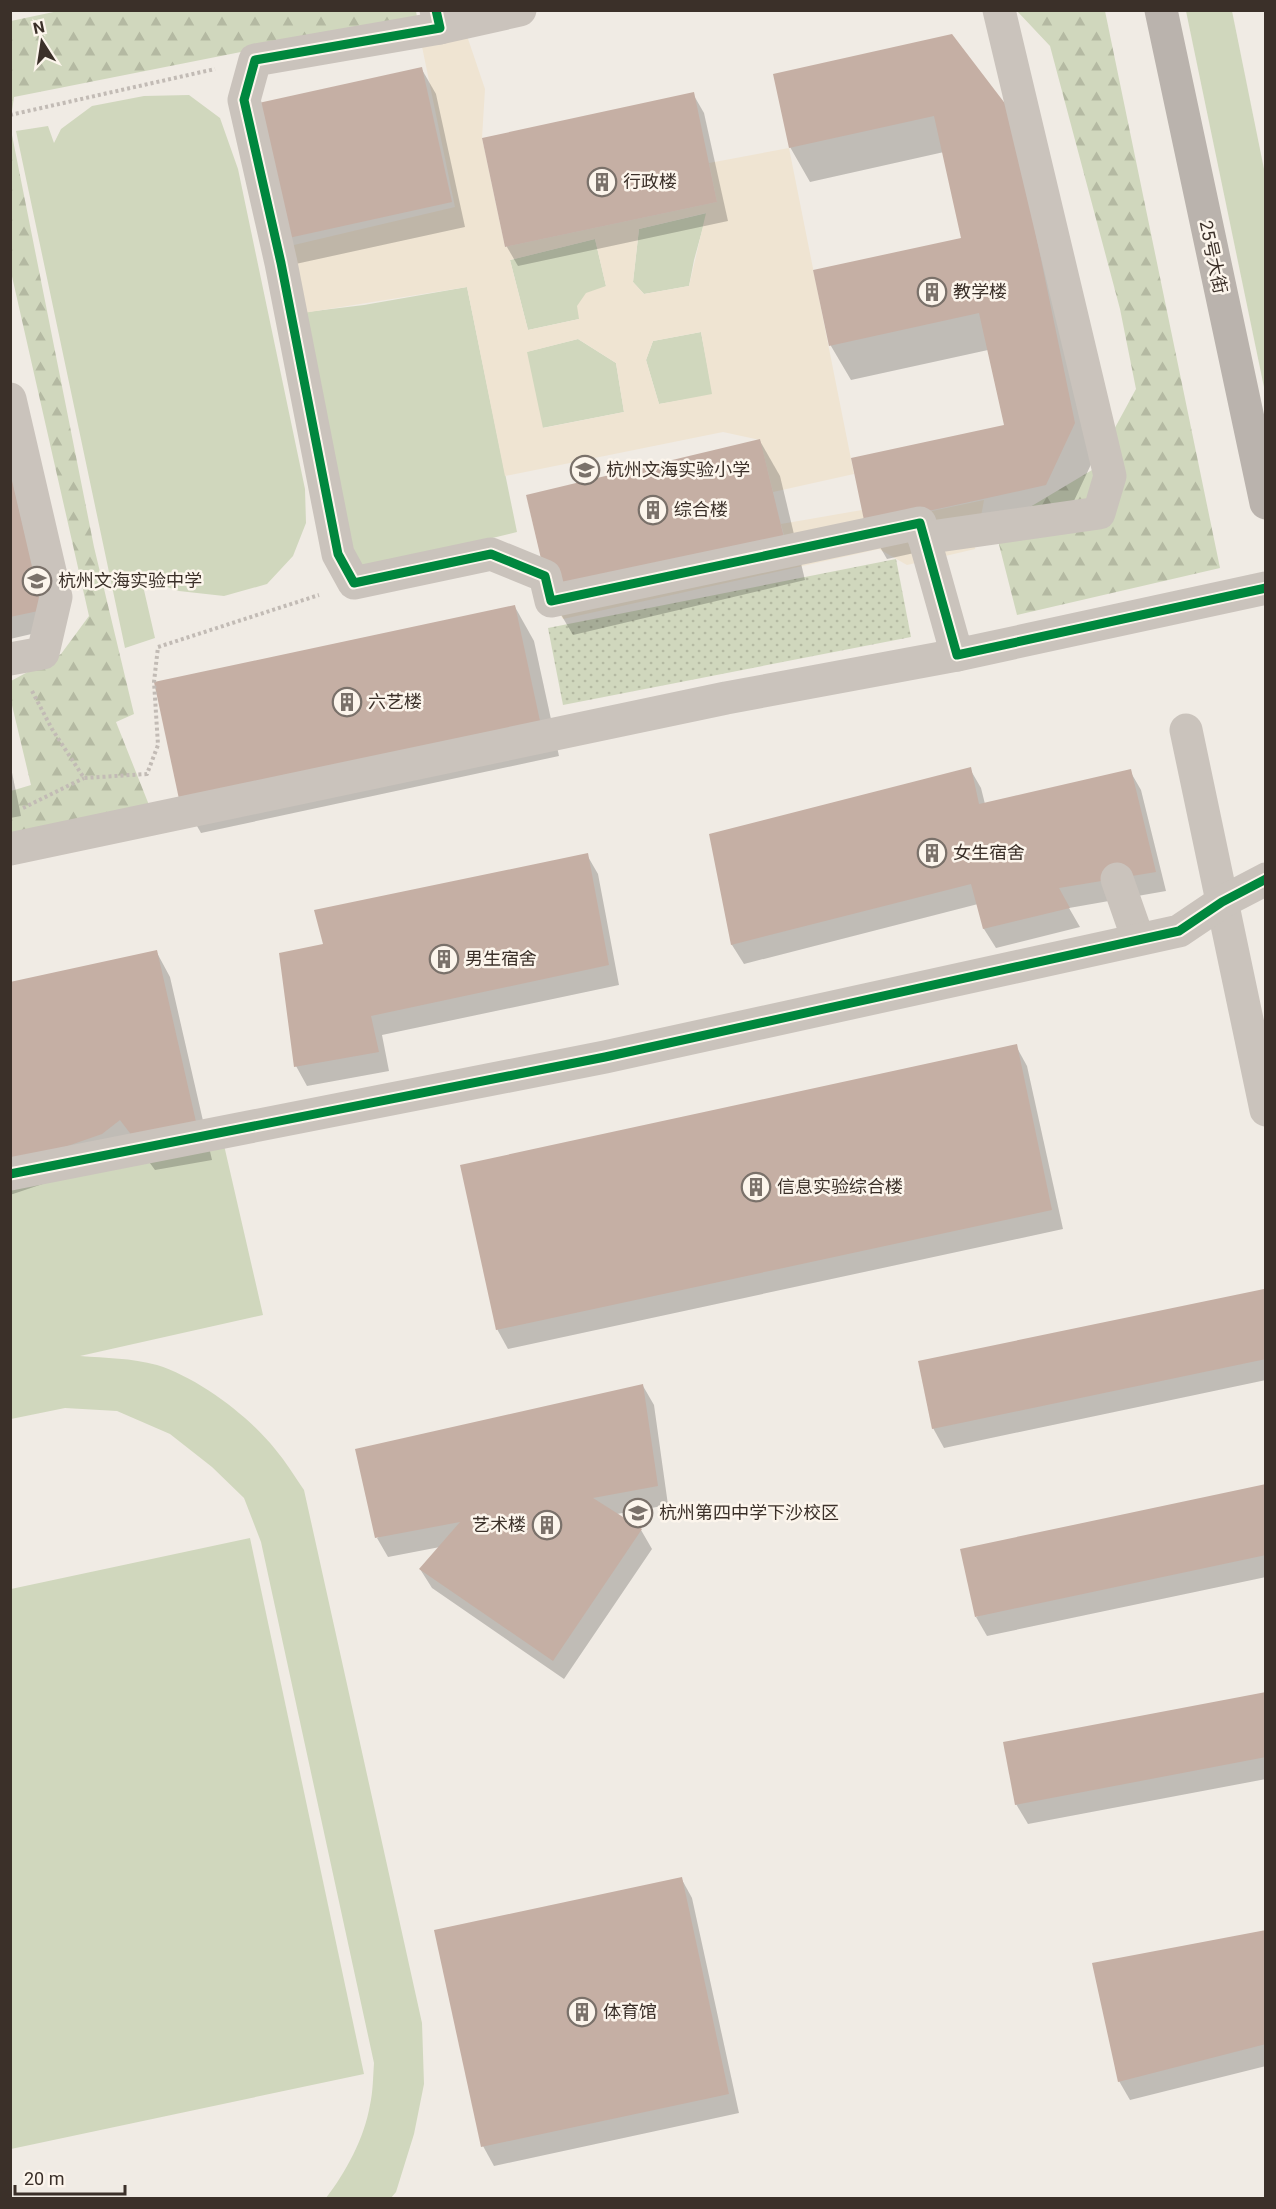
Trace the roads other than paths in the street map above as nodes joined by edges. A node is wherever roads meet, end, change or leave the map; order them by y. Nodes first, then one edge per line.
1 (520, 10) edge
2 (999, 10) edge
3 (1161, 10) edge
4 (438, 19) edge
5 (10, 399) edge
6 (1266, 503) edge
7 (924, 537) junction
8 (1266, 588) edge
9 (957, 655) junction
10 (13, 659) edge
11 (1186, 730) dead end
12 (10, 849) edge
13 (1118, 879) dead end
14 (1266, 879) edge
15 (1222, 902) junction
16 (1138, 939) junction
17 (1266, 1110) edge
18 (10, 1174) edge

1 - 4 street
2 - 7 street
3 - 6 main road, 25号大街
4 - 7 street
5 - 10 street
7 - 9 street
8 - 9 street
9 - 12 street
11 - 15 street
13 - 16 street
14 - 15 street
15 - 16 street
15 - 17 street
16 - 18 street

